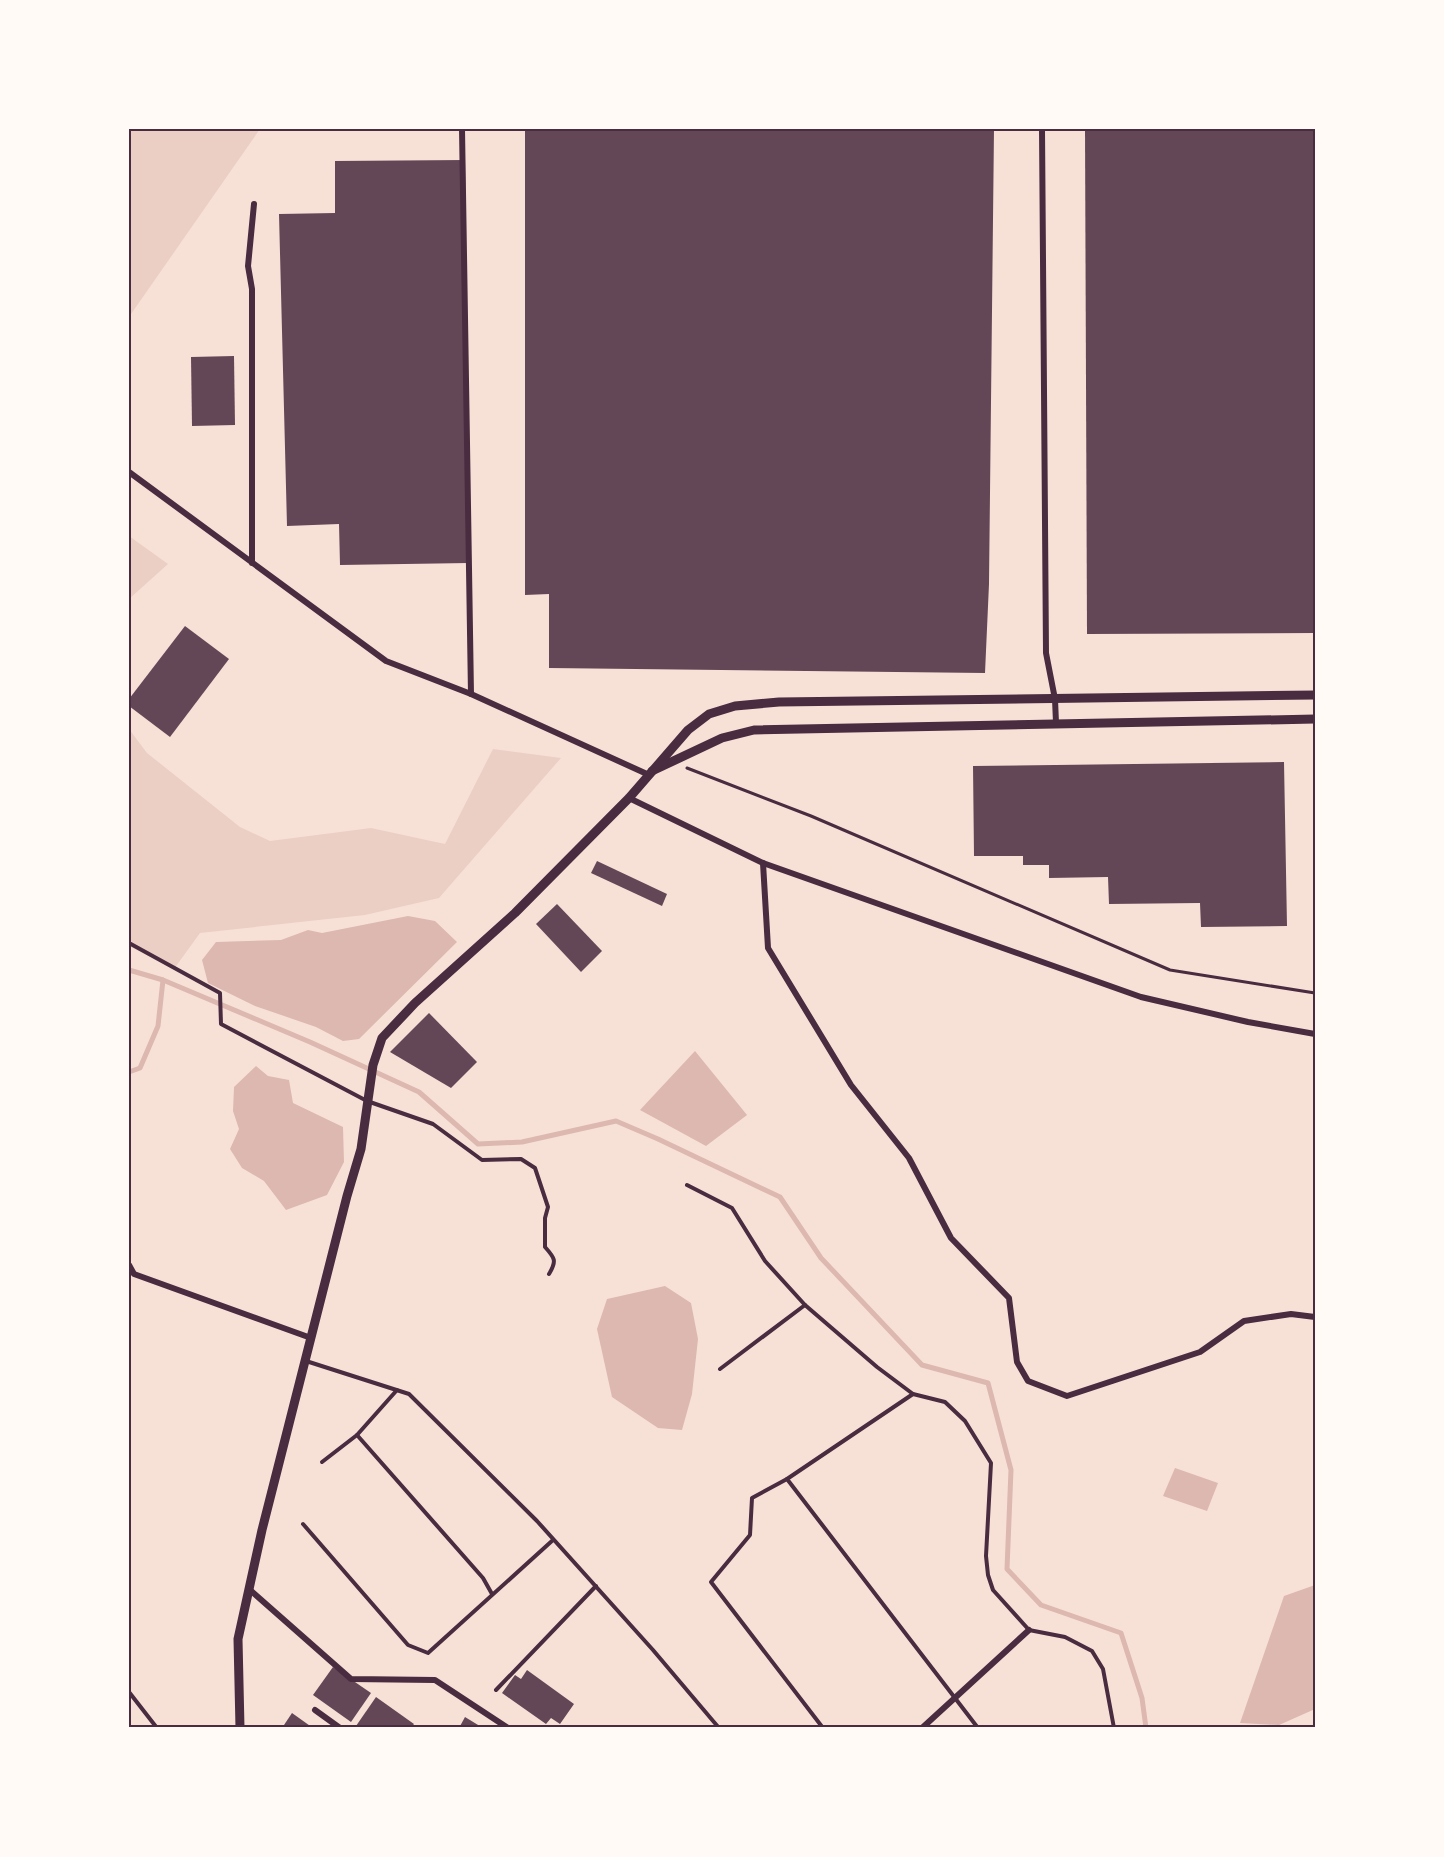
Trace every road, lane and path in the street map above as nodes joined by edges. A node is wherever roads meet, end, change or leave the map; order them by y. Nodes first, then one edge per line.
1 (462, 129) edge
2 (1042, 129) edge
3 (254, 204) dead end
4 (129, 472) edge
5 (252, 563) junction
6 (471, 694) junction
7 (1315, 695) edge
8 (1055, 699) junction
9 (1315, 719) edge
10 (1056, 723) junction
11 (672, 762) junction
12 (647, 774) junction
13 (629, 798) junction
14 (763, 863) junction
15 (129, 943) edge
16 (1315, 993) edge
17 (1315, 1034) edge
18 (367, 1101) junction
19 (687, 1185) dead end
20 (129, 1265) edge
21 (549, 1274) dead end
22 (805, 1305) junction
23 (1315, 1317) edge
24 (311, 1338) junction
25 (305, 1361) junction
26 (720, 1369) dead end
27 (397, 1390) junction
28 (913, 1394) junction
29 (357, 1435) junction
30 (322, 1462) dead end
31 (787, 1479) junction
32 (303, 1524) dead end
33 (554, 1539) junction
34 (596, 1586) junction
35 (249, 1589) junction
36 (492, 1594) junction
37 (1029, 1630) junction
38 (496, 1689) dead end
39 (129, 1692) edge
40 (955, 1699) junction
41 (315, 1710) dead end
42 (157, 1728) edge
43 (240, 1728) edge
44 (340, 1728) edge
45 (508, 1728) edge
46 (719, 1728) edge
47 (823, 1728) edge
48 (922, 1728) edge
49 (978, 1728) edge
50 (1114, 1728) edge

1 - 6 street
2 - 8 street
3 - 5 street
4 - 5 street
5 - 6 street
6 - 12 street
7 - 8 street
8 - 10 street
8 - 12 street
9 - 10 street
10 - 11 street
11 - 12 street
11 - 16 path
12 - 13 street
13 - 14 street
13 - 18 street
14 - 17 street
14 - 23 street
15 - 18 lane
18 - 21 lane
18 - 24 street
19 - 22 lane
20 - 24 street
22 - 26 lane
22 - 28 lane
24 - 25 street
25 - 27 lane
25 - 35 street
27 - 29 lane
27 - 33 lane
28 - 31 lane
28 - 37 lane
29 - 30 lane
29 - 36 lane
31 - 40 lane
31 - 47 lane
32 - 36 lane
33 - 34 lane
33 - 36 lane
34 - 38 lane
34 - 46 lane
35 - 43 street
35 - 45 street
37 - 40 street
37 - 50 lane
39 - 42 lane
40 - 48 street
40 - 49 lane
41 - 44 street

